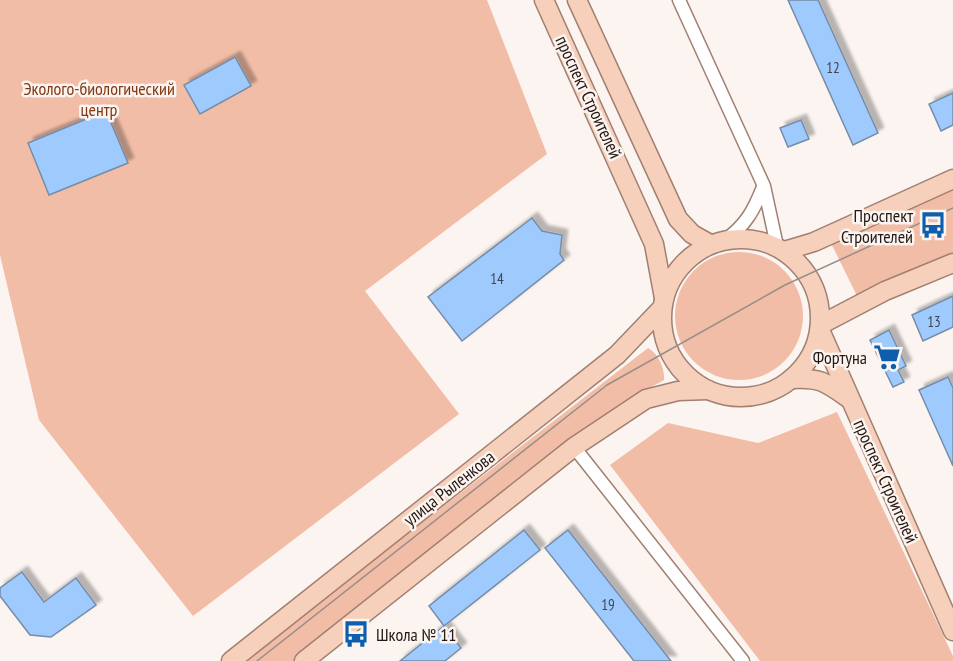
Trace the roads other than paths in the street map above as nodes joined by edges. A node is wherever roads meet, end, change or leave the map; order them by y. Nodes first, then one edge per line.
1 (544, 0) edge
2 (577, 0) edge
3 (679, 0) edge
4 (953, 179) edge
5 (764, 186) junction
6 (718, 242) junction
7 (781, 249) junction
8 (953, 263) edge
9 (663, 303) junction
10 (820, 328) junction
11 (791, 379) junction
12 (708, 390) junction
13 (849, 399) junction
14 (574, 447) junction
15 (953, 631) edge
16 (231, 661) edge
17 (304, 661) edge
18 (743, 661) edge

1 - 9 main road, проспект Строителей
2 - 6 main road, проспект Строителей
3 - 5 street
4 - 7 main road
5 - 6 street
5 - 7 street
6 - 7 main road
6 - 9 main road
7 - 10 main road
8 - 10 main road
9 - 12 main road
9 - 16 main road, улица Рыленкова
10 - 11 main road
10 - 13 main road, проспект Строителей
11 - 12 main road
11 - 13 main road
12 - 14 main road
13 - 15 main road, проспект Строителей
14 - 17 main road
14 - 18 street

